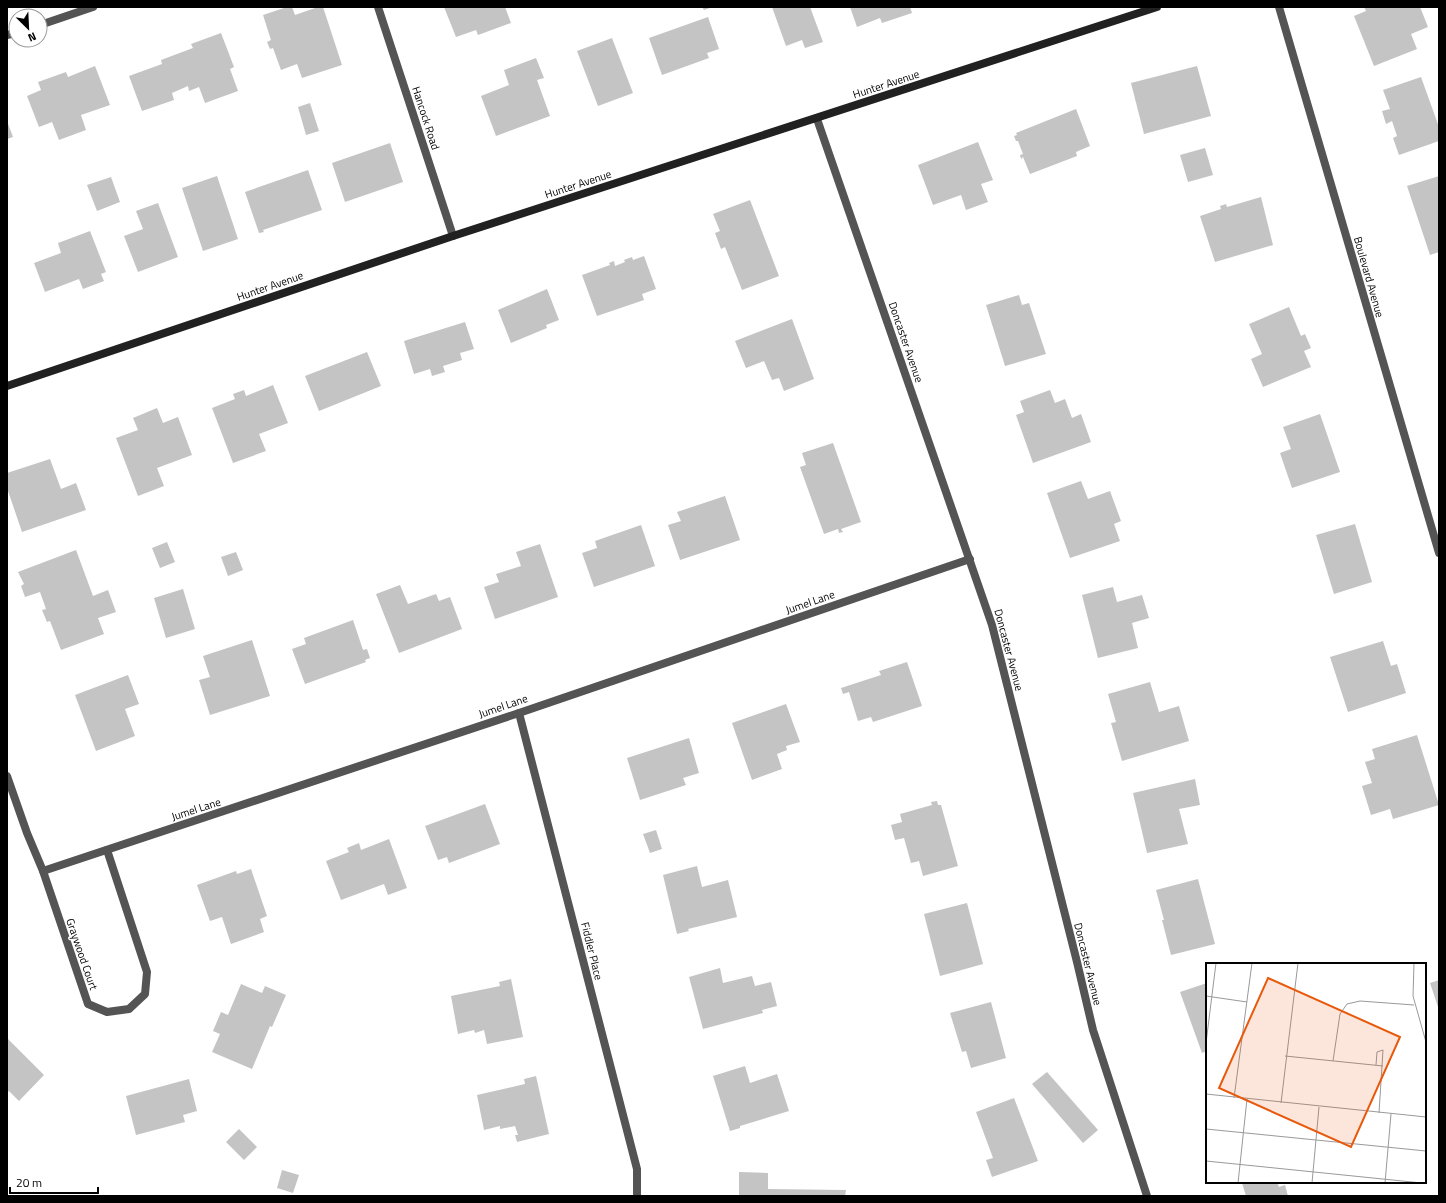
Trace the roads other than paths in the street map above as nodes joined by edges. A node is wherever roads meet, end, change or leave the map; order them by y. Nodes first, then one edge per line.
1 (93, 7) edge
2 (378, 7) edge
3 (1157, 7) edge
4 (1279, 7) edge
5 (1143, 9) edge
6 (48, 22) edge
7 (817, 118) junction
8 (453, 236) junction
9 (7, 386) edge
10 (1439, 553) edge
11 (970, 559) junction
12 (519, 713) junction
13 (7, 776) edge
14 (108, 850) junction
15 (43, 871) junction
16 (637, 1196) edge
17 (1147, 1196) edge

1 - 6 street
2 - 8 street, Hancock Road
3 - 5 street, Hunter Avenue
4 - 10 street, Boulevard Avenue
5 - 7 street, Hunter Avenue
7 - 8 street, Hunter Avenue
7 - 11 street, Doncaster Avenue
8 - 9 street, Hunter Avenue
11 - 12 street, Jumel Lane
11 - 17 street, Doncaster Avenue
12 - 14 street, Jumel Lane
12 - 16 street, Fiddler Place
13 - 15 street, Graywood Court
14 - 15 street, Jumel Lane
14 - 15 street, Graywood Court

